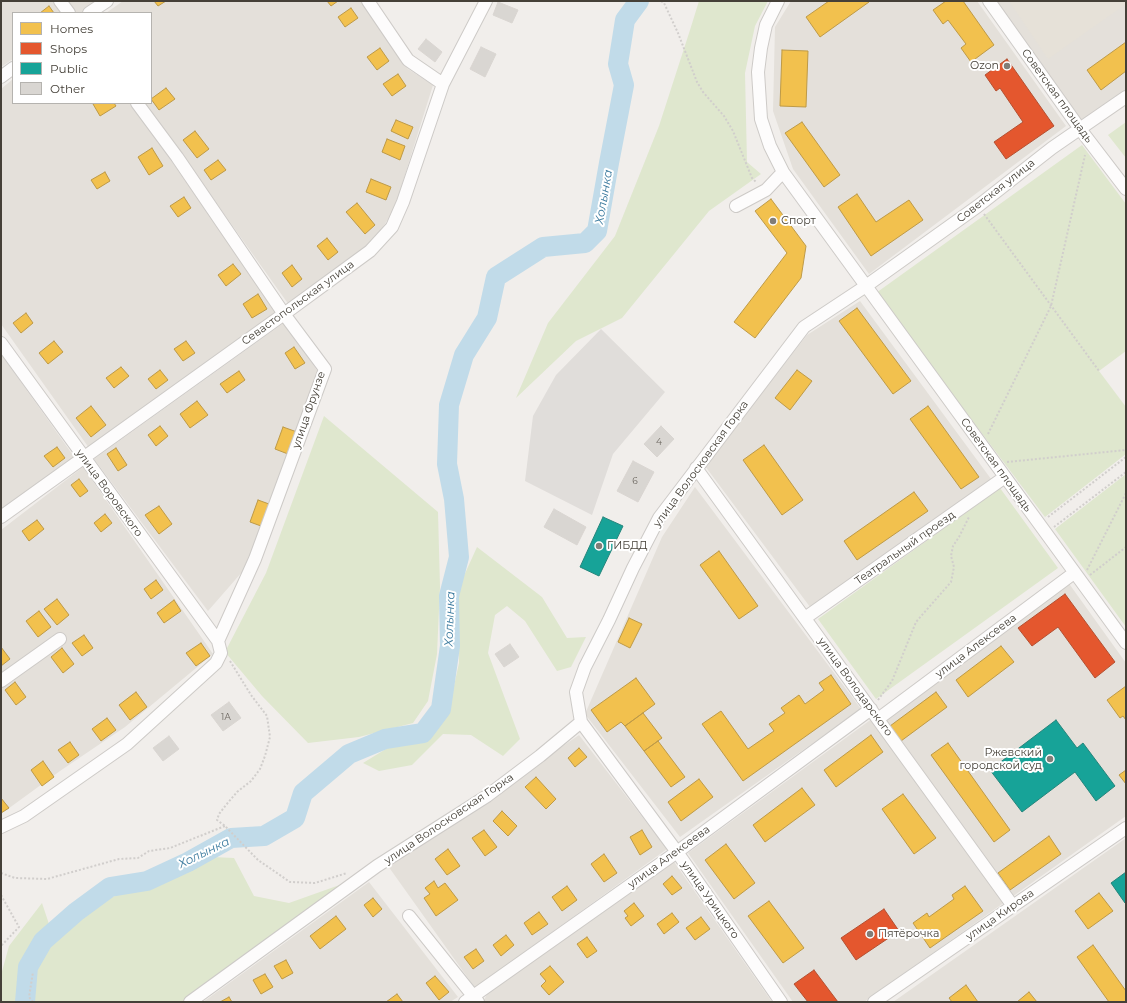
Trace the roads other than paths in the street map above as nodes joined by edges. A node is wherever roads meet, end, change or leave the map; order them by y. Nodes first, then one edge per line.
1 (60, 1) edge
2 (107, 1) edge
3 (368, 1) edge
4 (486, 1) edge
5 (778, 1) edge
6 (989, 1) edge
7 (68, 12) edge
8 (90, 12) edge
9 (12, 69) edge
10 (1, 76) edge
11 (444, 84) junction
12 (1126, 97) edge
13 (137, 104) edge
14 (1080, 129) junction
15 (783, 172) junction
16 (1126, 189) edge
17 (736, 206) dead end
18 (866, 286) junction
19 (284, 314) junction
20 (1, 343) edge
21 (83, 458) junction
22 (696, 468) junction
23 (1005, 477) junction
24 (1, 517) edge
25 (1078, 577) junction
26 (805, 618) junction
27 (60, 640) dead end
28 (218, 641) junction
29 (1126, 643) edge
30 (1, 682) edge
31 (874, 714) junction
32 (581, 722) junction
33 (1, 827) edge
34 (1126, 828) edge
35 (677, 852) junction
36 (1013, 906) junction
37 (409, 916) dead end
38 (472, 1000) edge
39 (190, 1002) edge
40 (781, 1002) edge
41 (874, 1002) edge

1 - 7 street
2 - 8 street
3 - 11 street
4 - 11 street, Севастопольская улица
5 - 15 street, Советская площадь
6 - 14 street, Советская площадь
9 - 10 street
11 - 19 street, Севастопольская улица
12 - 14 street, Советская улица
13 - 19 street, улица Фрунзе
14 - 16 street, Советская площадь
14 - 18 street, Советская улица
15 - 17 street
15 - 18 street, Советская площадь
18 - 22 street, улица Волосковская Горка
18 - 23 street, Советская площадь
19 - 21 street, Севастопольская улица
19 - 28 street, улица Фрунзе
20 - 21 street, улица Воровского
21 - 24 street, Севастопольская улица
21 - 28 street, улица Воровского
22 - 26 street, улица Володарского
22 - 32 street, улица Волосковская Горка
23 - 25 street, Советская площадь
23 - 26 street, Театральный проезд
25 - 29 street, Советская площадь
25 - 31 street, улица Алексеева
26 - 31 street, улица Володарского
27 - 30 street
28 - 33 street
31 - 35 street, улица Алексеева
31 - 36 street, улица Володарского
32 - 35 street, улица Урицкого
32 - 39 street, улица Волосковская Горка
34 - 36 street, улица Кирова
35 - 38 street, улица Алексеева
35 - 40 street, улица Урицкого
36 - 41 street, улица Кирова
37 - 38 street

